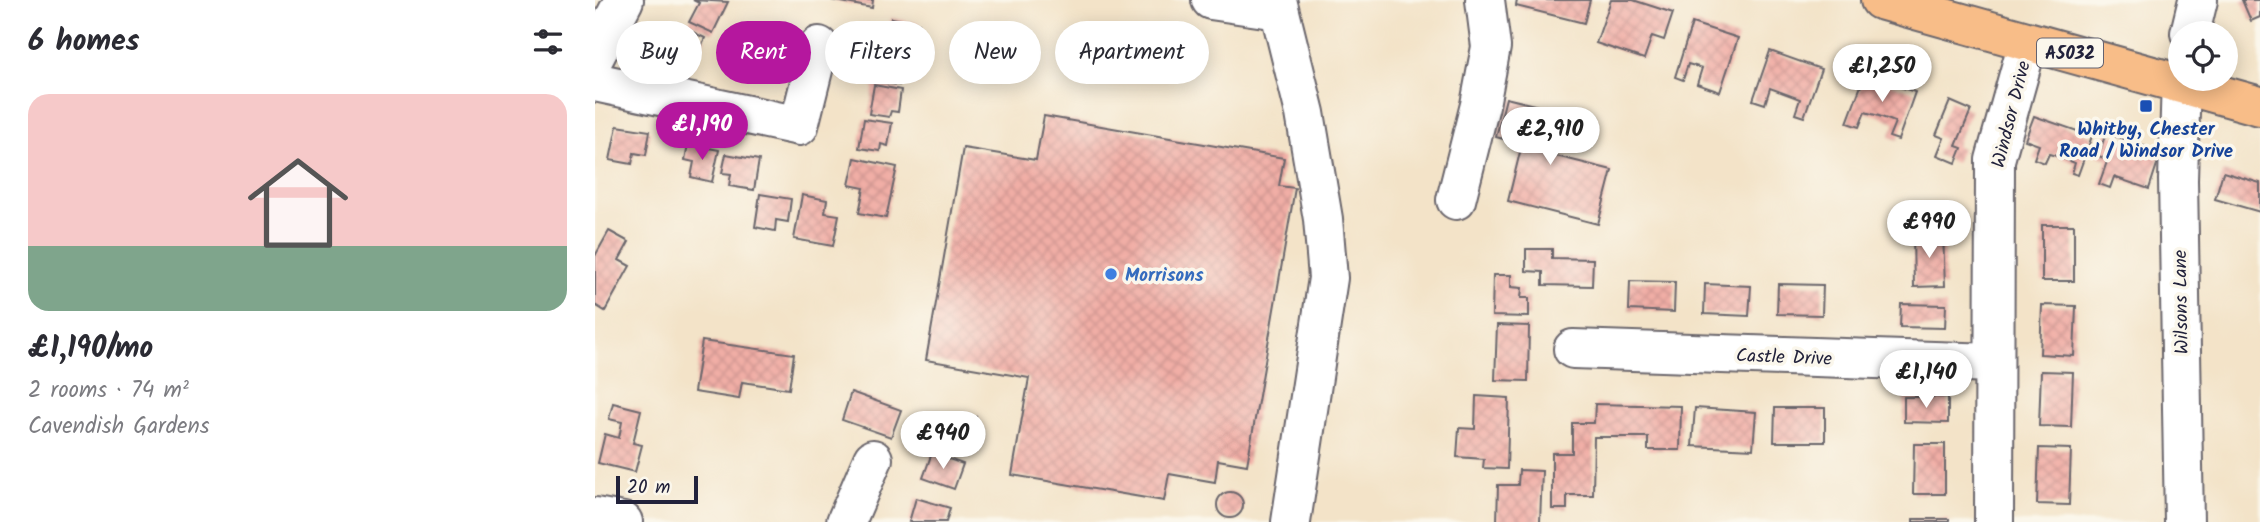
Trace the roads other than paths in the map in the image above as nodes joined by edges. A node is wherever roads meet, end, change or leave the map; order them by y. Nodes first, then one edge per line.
1 (624, 0) edge
2 (1211, 0) edge
3 (1485, 0) edge
4 (1880, 0) edge
5 (2198, 0) edge
6 (1278, 5) edge
7 (2193, 21) edge
8 (2028, 42) junction
9 (819, 46) dead end
10 (595, 56) edge
11 (2168, 77) edge
12 (595, 82) edge
13 (2180, 91) edge
14 (2214, 91) edge
15 (2260, 106) edge
16 (1456, 200) dead end
17 (1573, 349) dead end
18 (1994, 362) junction
19 (873, 460) dead end
20 (595, 517) edge
21 (623, 522) edge
22 (846, 522) edge
23 (1291, 522) edge
24 (1994, 522) edge
25 (2184, 522) edge

1 - 10 street
2 - 6 street
3 - 16 street
4 - 8 main road, A5032
5 - 7 street
6 - 23 street
8 - 11 main road, A5032
8 - 18 street, Windsor Drive
9 - 12 street
13 - 25 street, Wilsons Lane
14 - 15 main road, A5032
17 - 18 street, Castle Drive
18 - 24 street, Windsor Drive
19 - 22 street
20 - 21 street

